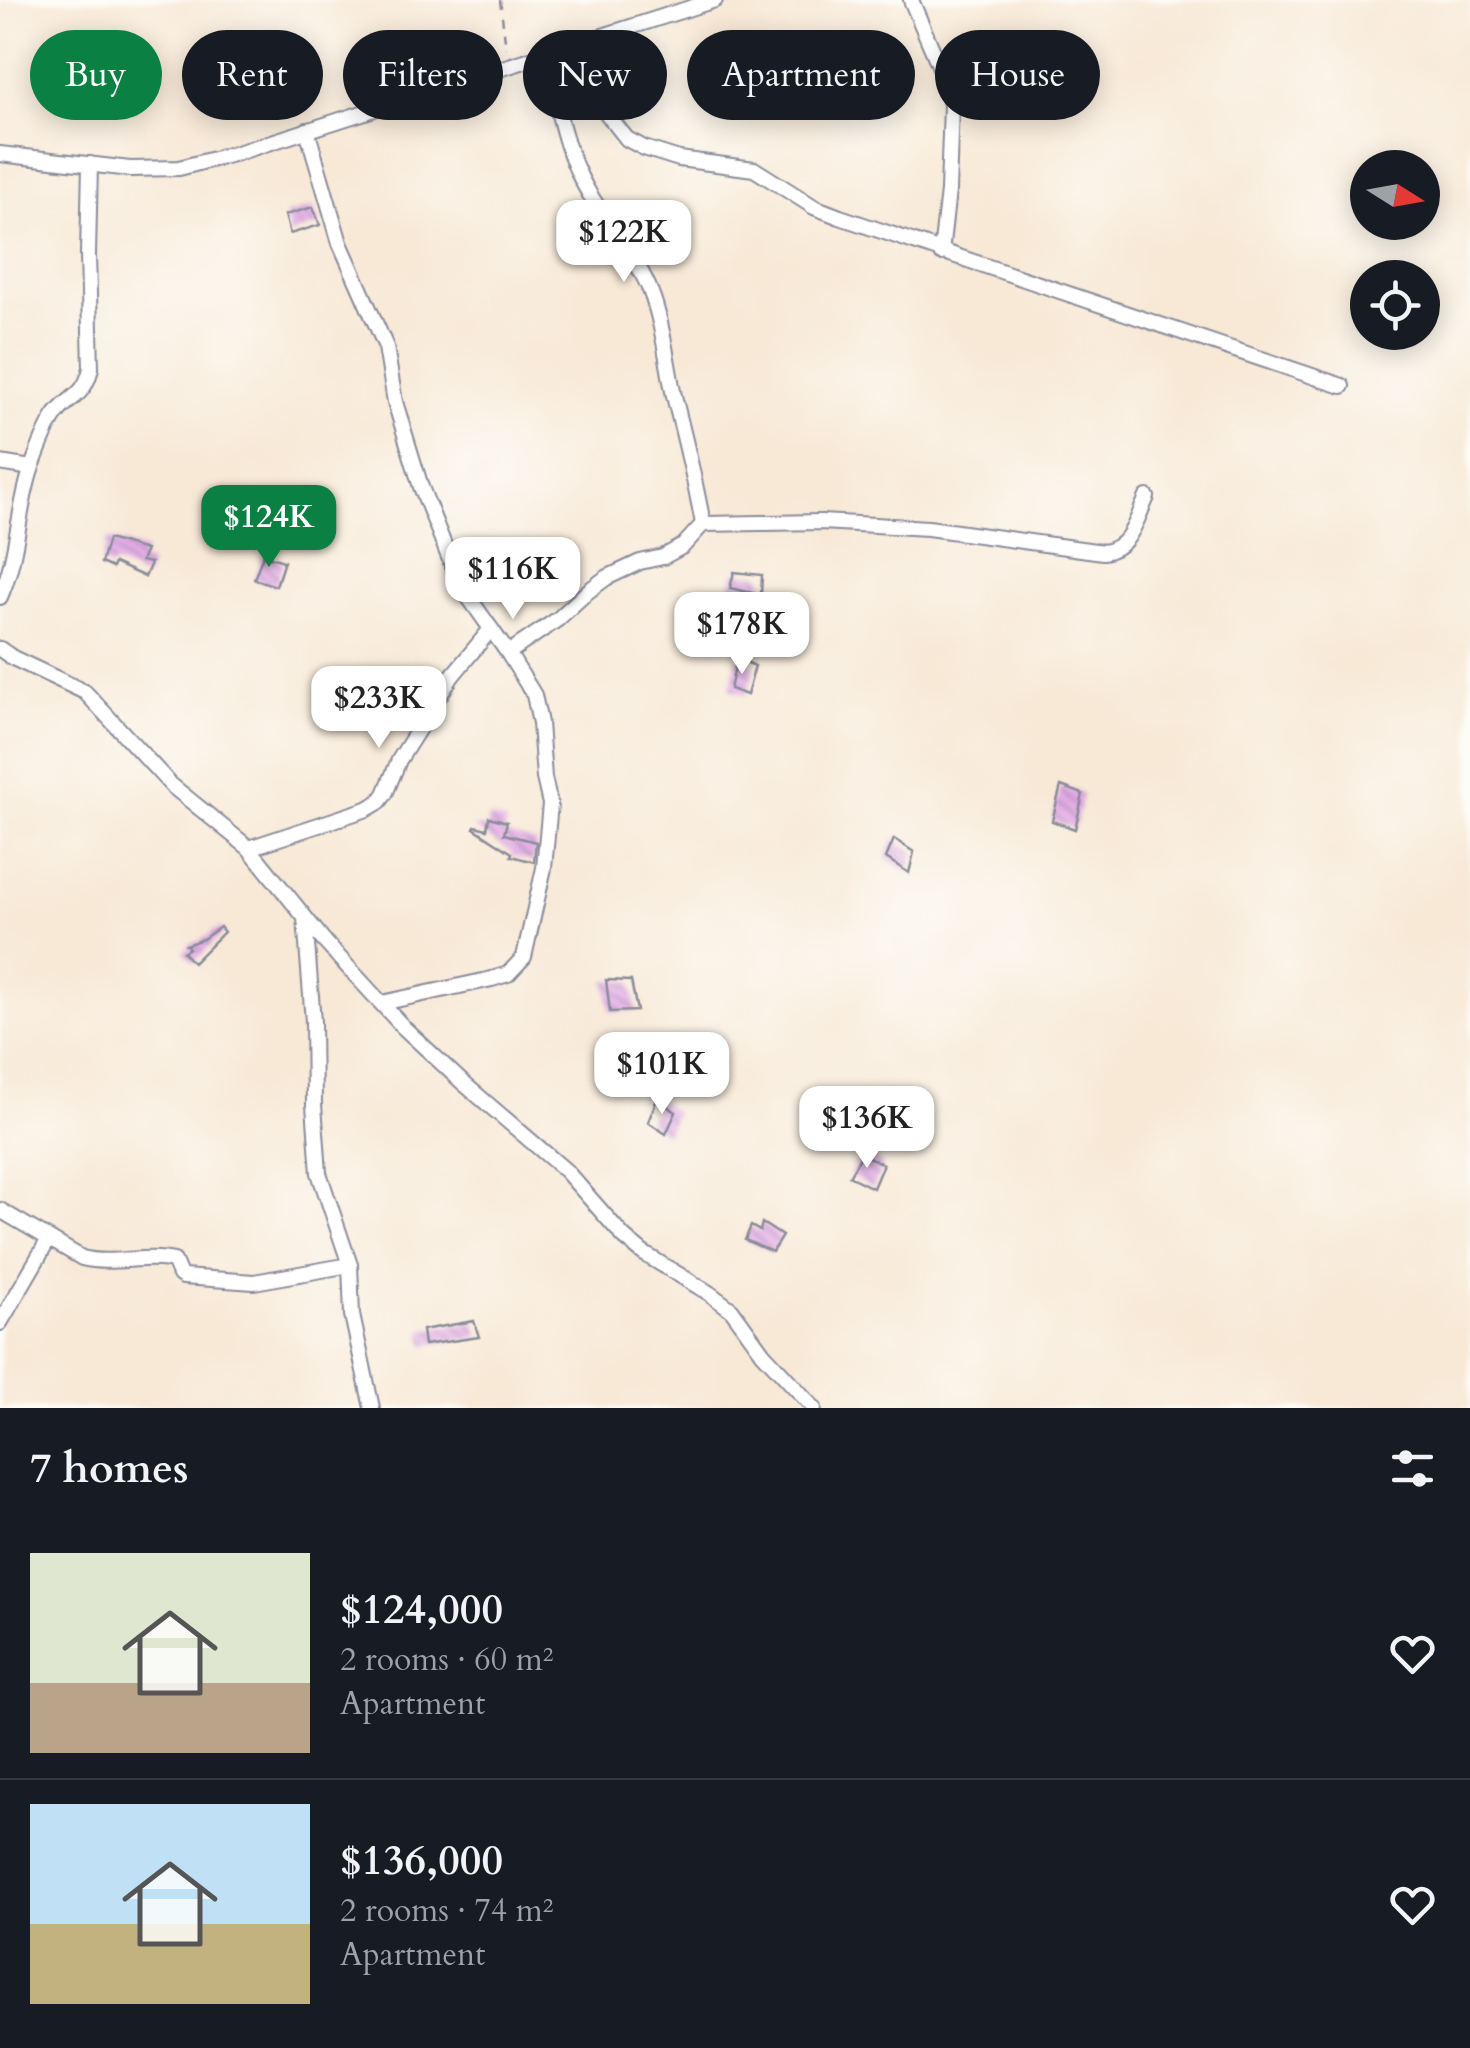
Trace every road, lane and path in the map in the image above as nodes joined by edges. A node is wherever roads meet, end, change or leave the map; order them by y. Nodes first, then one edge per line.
1 (500, 0) edge
2 (715, 0) edge
3 (911, 0) edge
4 (619, 30) edge
5 (523, 60) edge
6 (508, 65) junction
7 (563, 120) edge
8 (610, 120) edge
9 (307, 130) junction
10 (0, 154) edge
11 (90, 164) junction
12 (940, 253) junction
13 (1342, 386) dead end
14 (0, 463) edge
15 (32, 468) junction
16 (1147, 497) dead end
17 (703, 524) junction
18 (0, 597) edge
19 (491, 629) junction
20 (0, 649) edge
21 (508, 653) junction
22 (249, 848) junction
23 (306, 917) junction
24 (382, 1002) junction
25 (0, 1210) edge
26 (49, 1239) junction
27 (350, 1265) junction
28 (0, 1323) edge
29 (372, 1408) edge
30 (814, 1408) edge

1 - 6 path
2 - 4 street
3 - 12 street
5 - 6 street
6 - 9 street
7 - 17 street
8 - 12 street
9 - 11 street
9 - 19 street
10 - 11 street
11 - 15 street
12 - 13 street
14 - 15 street
15 - 18 street
16 - 17 street
17 - 21 street
19 - 21 street
19 - 22 street
20 - 22 street
21 - 24 street
22 - 23 street
23 - 24 street
23 - 27 street
24 - 30 street
25 - 26 street
26 - 27 street
26 - 28 street
27 - 29 street

